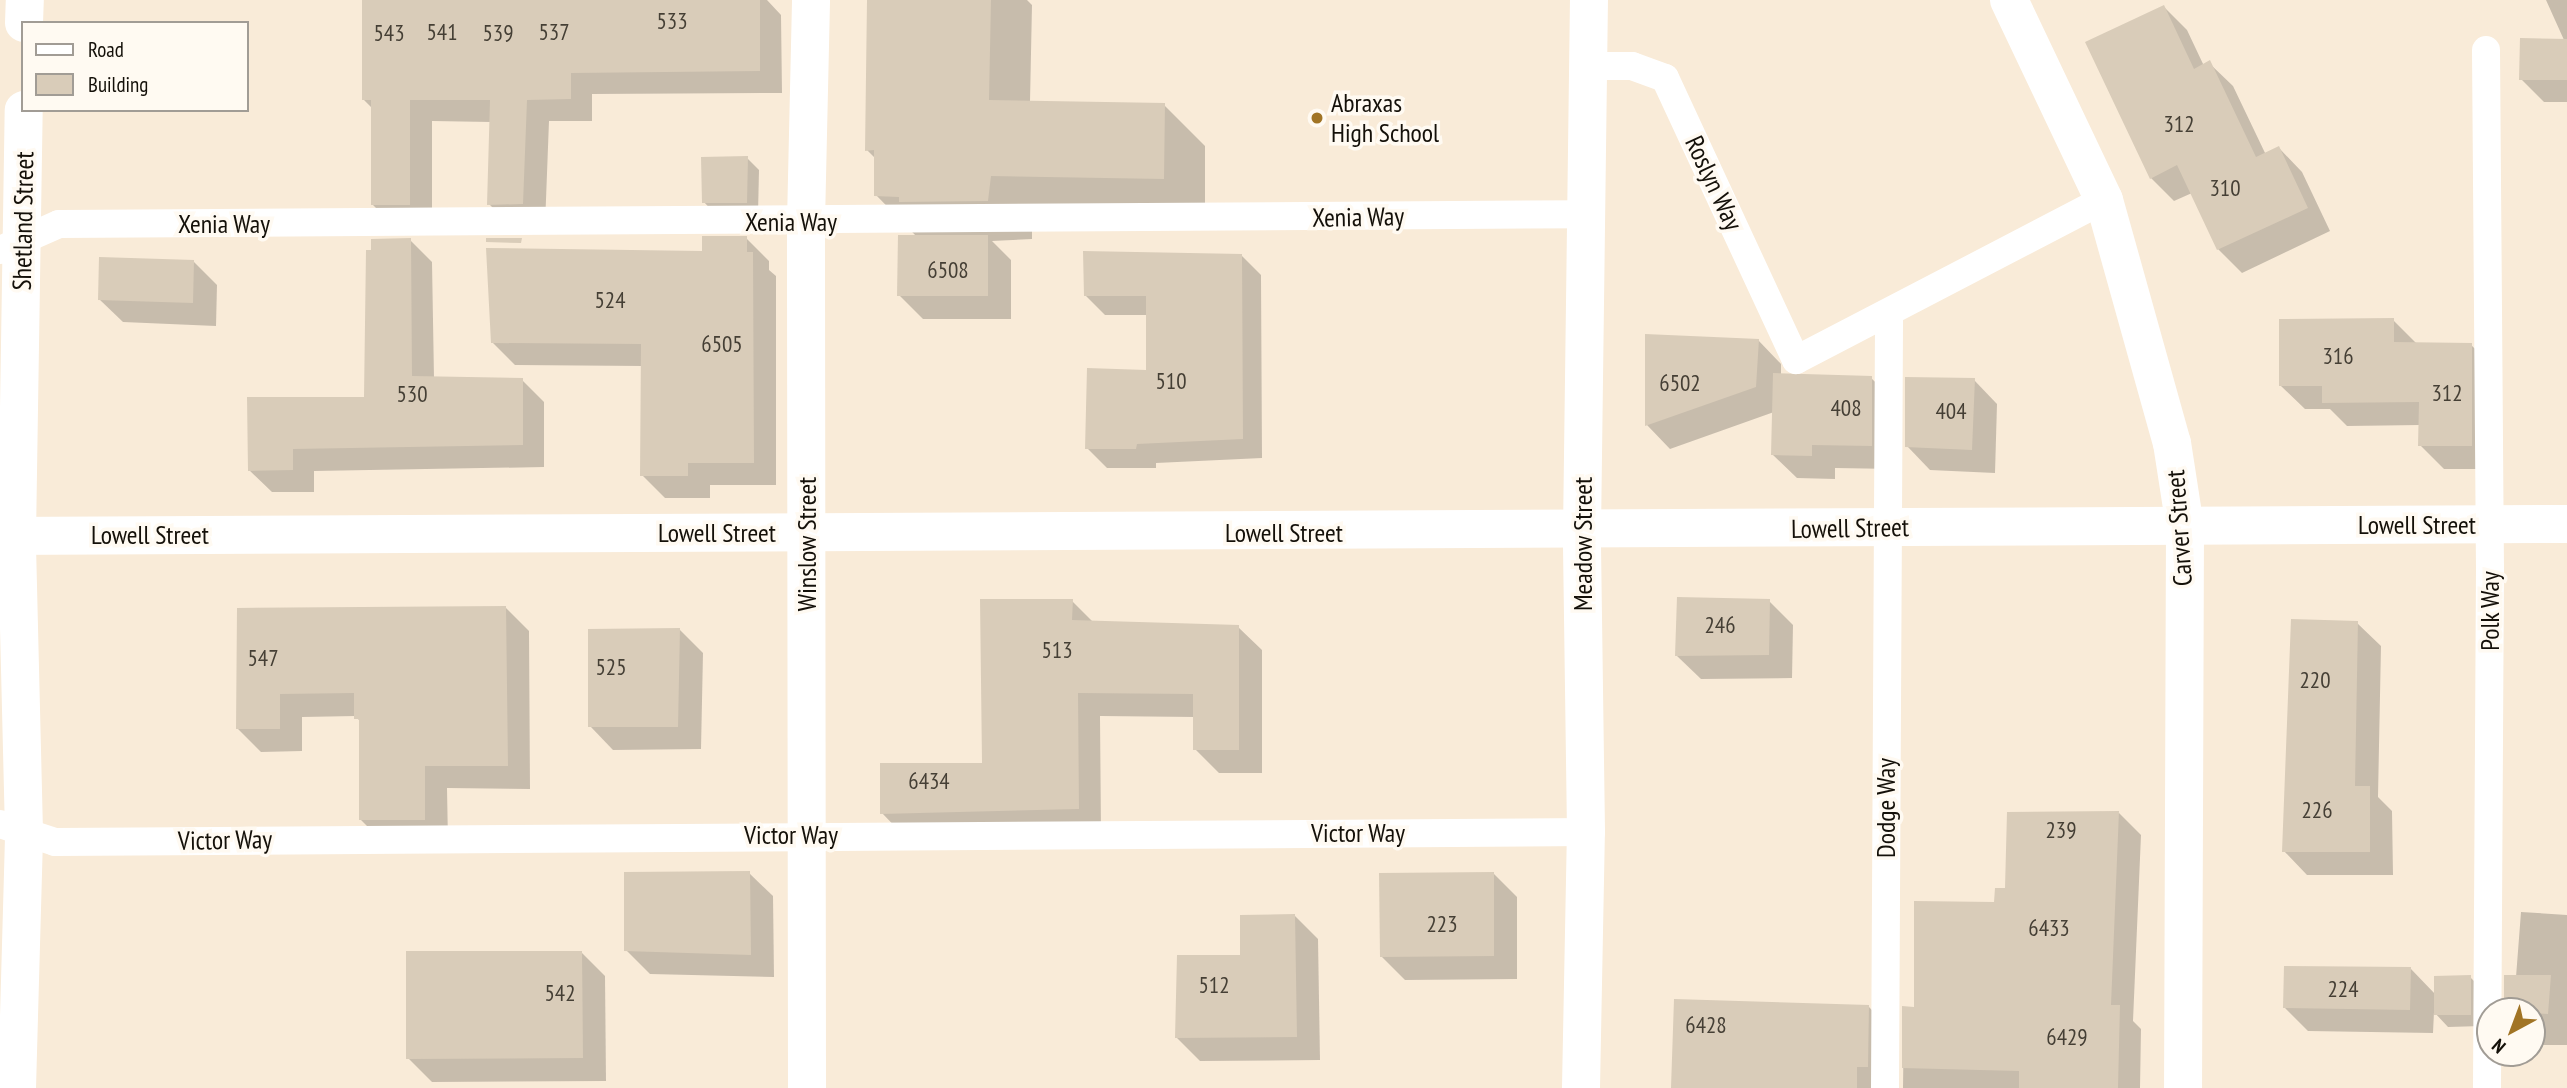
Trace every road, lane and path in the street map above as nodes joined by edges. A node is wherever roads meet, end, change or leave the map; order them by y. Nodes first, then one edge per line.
1 (24, 0) edge
2 (811, 0) edge
3 (1590, 0) edge
4 (2009, 0) edge
5 (24, 21) edge
6 (2486, 50) dead end
7 (1589, 66) junction
8 (24, 112) edge
9 (2104, 200) junction
10 (1588, 214) junction
11 (806, 222) junction
12 (12, 245) edge
13 (1889, 313) junction
14 (2567, 524) edge
15 (2489, 525) junction
16 (1887, 527) junction
17 (2185, 527) junction
18 (1582, 532) junction
19 (807, 533) junction
20 (9, 536) edge
21 (12, 828) edge
22 (1586, 832) junction
23 (809, 835) junction
24 (17, 1088) edge
25 (807, 1088) edge
26 (1581, 1088) edge
27 (1885, 1088) edge
28 (2183, 1088) edge
29 (2487, 1088) edge

1 - 5 street
2 - 11 street, Winslow Street
3 - 7 street, Meadow Street
4 - 9 street, Carver Street
6 - 15 lane, Polk Way
7 - 10 street, Meadow Street
7 - 13 lane, Roslyn Way
8 - 12 street, Shetland Street
9 - 13 lane
9 - 17 street, Carver Street
10 - 11 lane, Xenia Way
10 - 18 street, Meadow Street
11 - 12 lane, Xenia Way
11 - 19 street, Winslow Street
12 - 20 street, Shetland Street
13 - 16 lane, Dodge Way
14 - 15 street, Lowell Street
15 - 17 street, Lowell Street
15 - 29 lane, Polk Way
16 - 17 street, Lowell Street
16 - 18 street, Lowell Street
16 - 27 lane, Dodge Way
17 - 28 street, Carver Street
18 - 19 street, Lowell Street
18 - 22 street, Meadow Street
19 - 20 street, Lowell Street
19 - 23 street, Winslow Street
20 - 21 street, Shetland Street
21 - 23 lane, Victor Way
21 - 24 street, Shetland Street
22 - 23 lane, Victor Way
22 - 26 street, Meadow Street
23 - 25 street, Winslow Street

